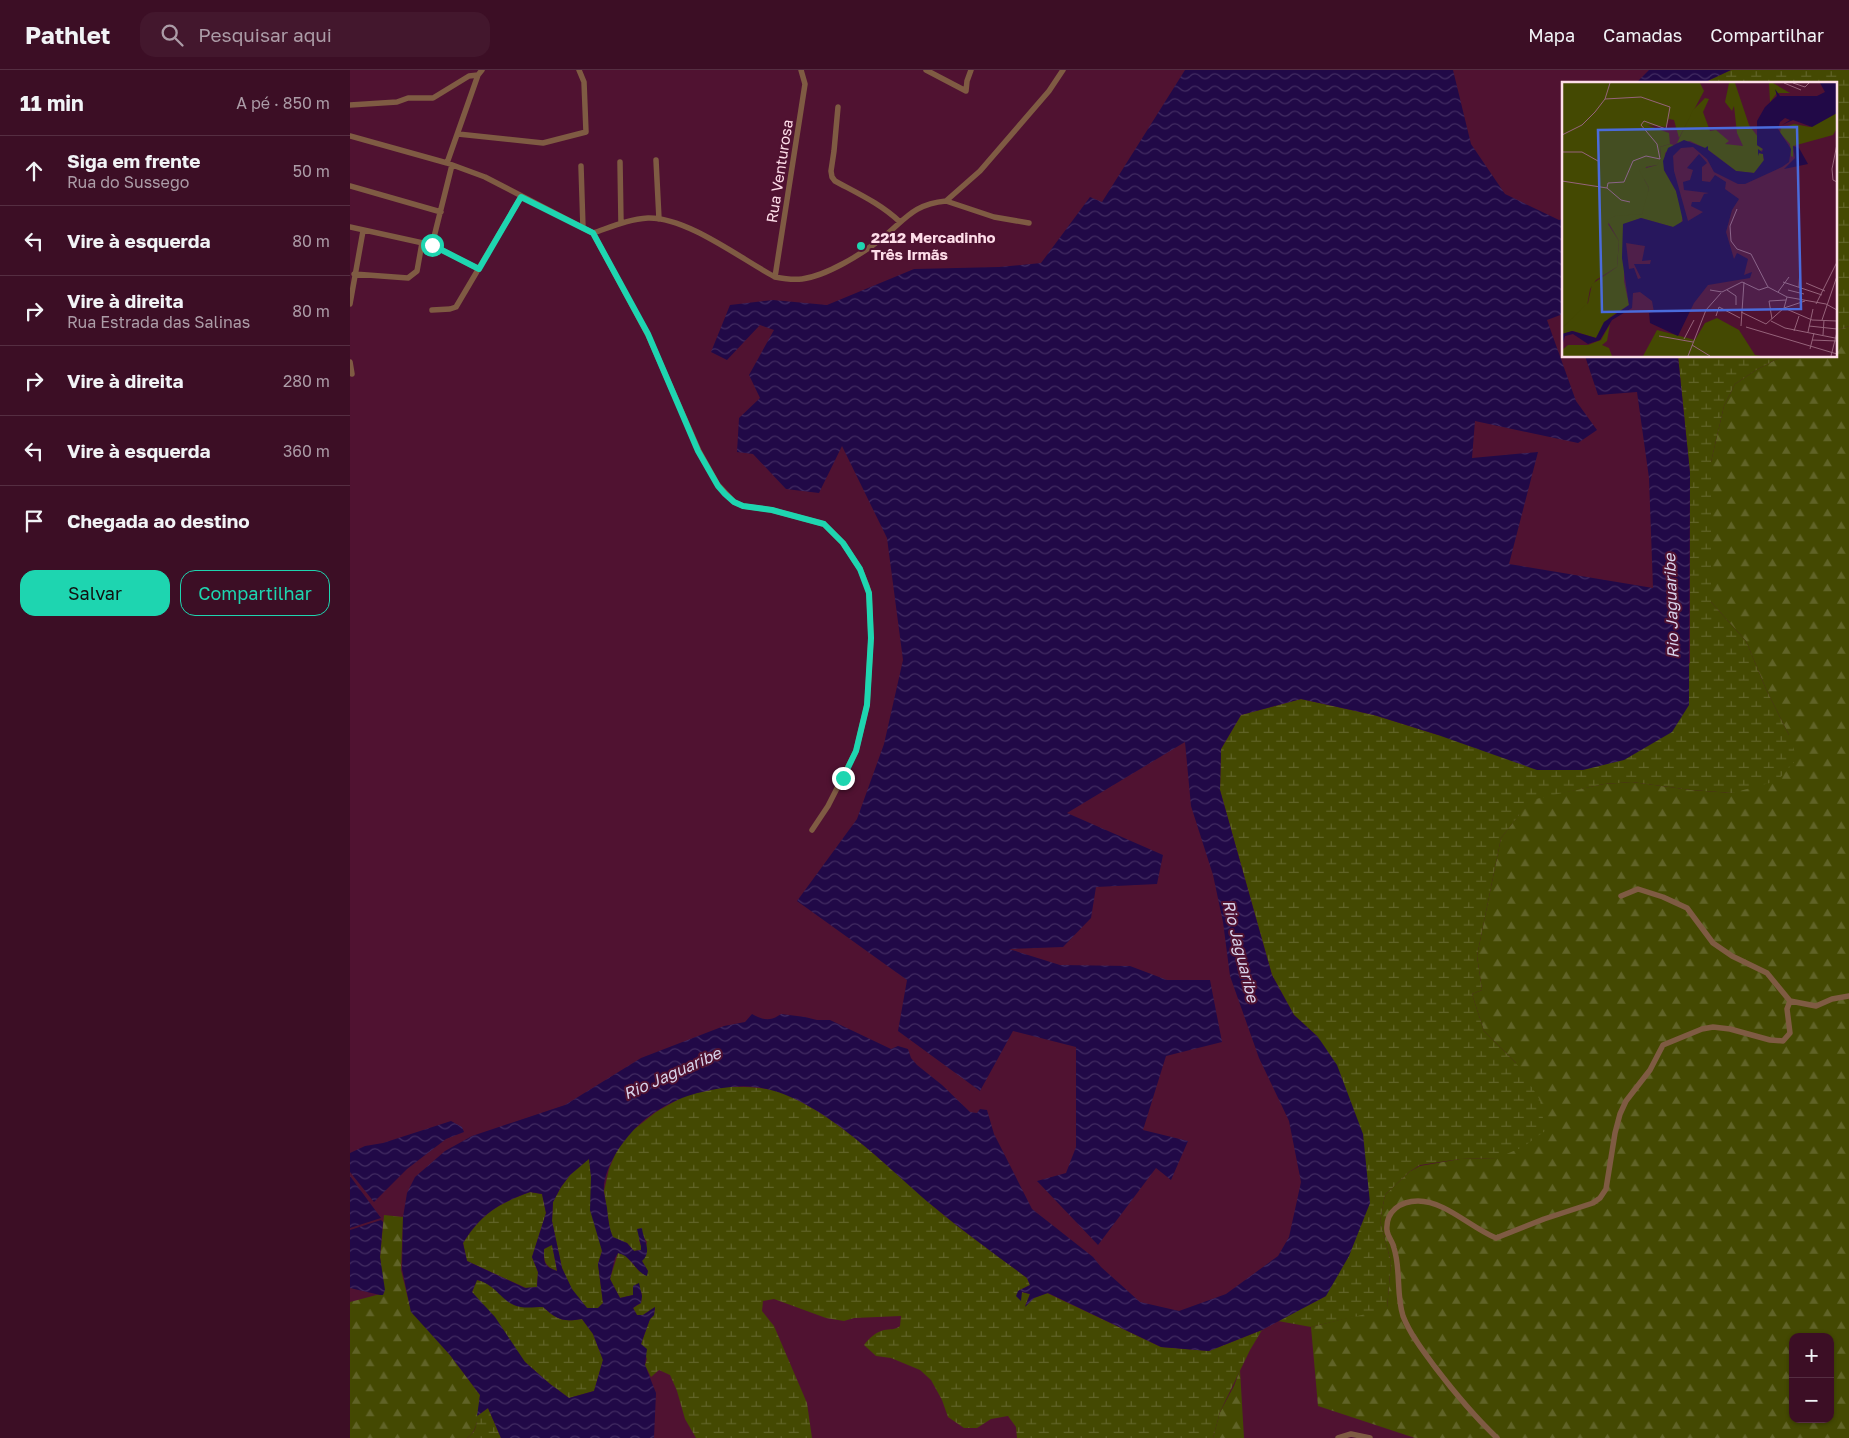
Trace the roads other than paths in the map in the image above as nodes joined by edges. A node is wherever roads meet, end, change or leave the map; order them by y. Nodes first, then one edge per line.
1 (472, 70) edge
2 (482, 70) edge
3 (579, 70) edge
4 (801, 70) edge
5 (926, 70) edge
6 (971, 70) edge
7 (1063, 70) edge
8 (478, 76) junction
9 (350, 105) edge
10 (838, 107) dead end
11 (458, 134) junction
12 (350, 136) edge
13 (656, 160) dead end
14 (620, 162) dead end
15 (450, 164) junction
16 (582, 166) dead end
17 (350, 186) edge
18 (521, 197) junction
19 (946, 201) junction
20 (441, 212) junction
21 (659, 219) junction
22 (900, 222) junction
23 (621, 223) junction
24 (1029, 224) dead end
25 (350, 227) edge
26 (583, 228) junction
27 (363, 231) junction
28 (593, 233) junction
29 (422, 243) junction
30 (432, 245) junction
31 (479, 269) junction
32 (354, 274) junction
33 (776, 276) junction
34 (350, 304) edge
35 (432, 310) dead end
36 (350, 362) edge
37 (352, 374) dead end
38 (812, 830) dead end
39 (1621, 896) dead end
40 (1849, 996) edge
41 (1790, 1001) junction
42 (1338, 1438) edge
43 (1370, 1438) edge
44 (1497, 1438) edge

1 - 8 street
2 - 8 street
3 - 11 street
4 - 33 street, Rua Venturosa
5 - 6 street
7 - 19 street
8 - 9 street
8 - 11 street
10 - 22 street
11 - 15 street
12 - 15 street
13 - 21 street
14 - 23 street
15 - 18 street
15 - 20 street
16 - 26 street
17 - 20 street
18 - 26 street
18 - 31 street
19 - 22 street
19 - 24 street
20 - 30 street
21 - 23 street
21 - 33 street
22 - 33 street
23 - 28 street
25 - 27 street
26 - 28 street
27 - 29 street
27 - 32 street
28 - 38 street
29 - 30 street
29 - 32 street
30 - 31 street
31 - 35 street
32 - 34 street
36 - 37 street
39 - 41 street
40 - 41 street
41 - 44 street
42 - 43 street

